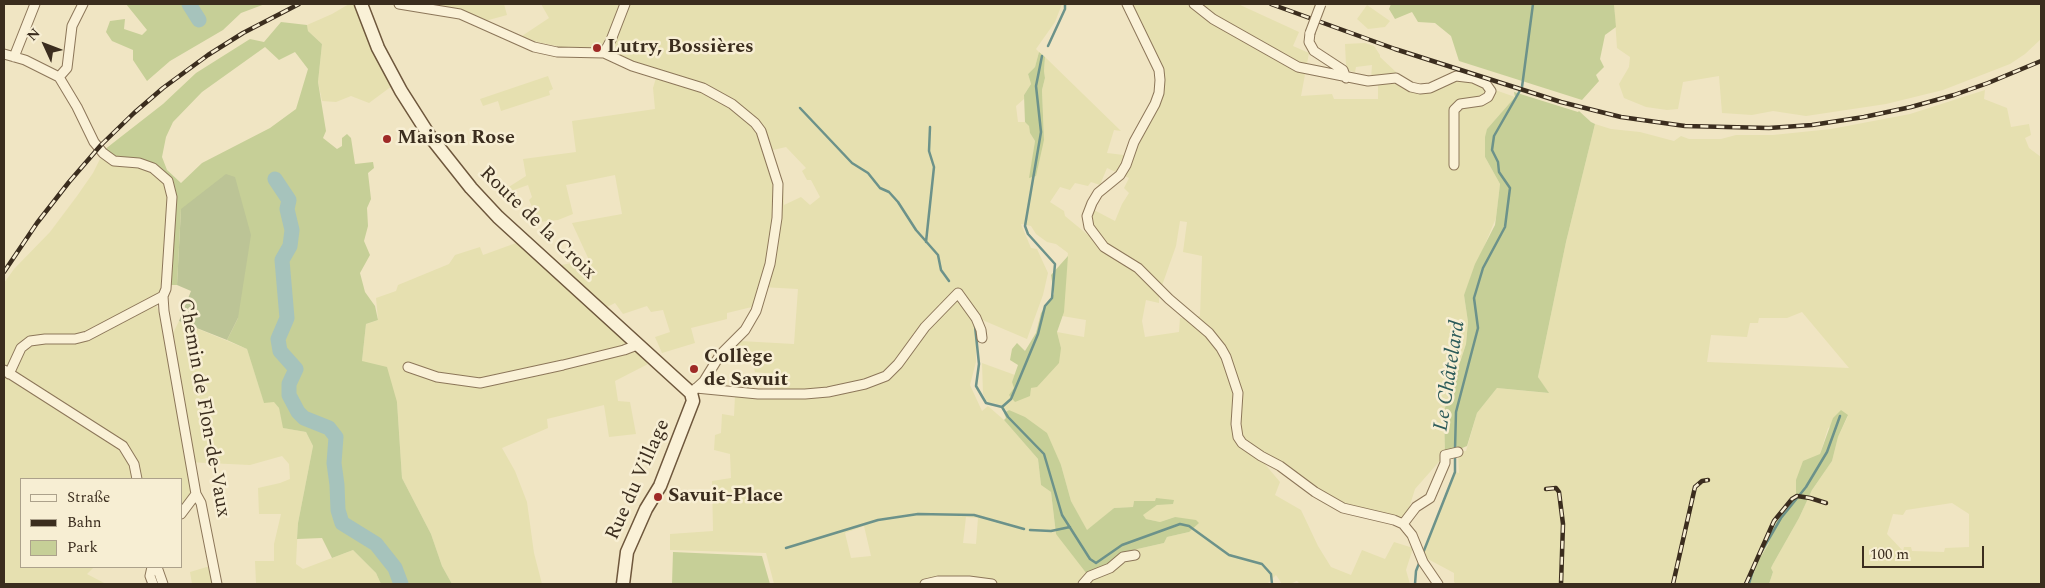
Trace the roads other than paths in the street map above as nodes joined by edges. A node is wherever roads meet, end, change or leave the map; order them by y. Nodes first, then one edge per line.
1 (35, 4) edge
2 (83, 4) edge
3 (361, 4) edge
4 (399, 4) edge
5 (625, 4) edge
6 (1127, 4) edge
7 (1194, 4) edge
8 (1322, 4) edge
9 (604, 53) junction
10 (4, 54) edge
11 (14, 57) junction
12 (59, 77) junction
13 (1346, 78) junction
14 (1454, 165) dead end
15 (163, 296) junction
16 (982, 338) dead end
17 (637, 345) junction
18 (408, 367) dead end
19 (6, 372) edge
20 (694, 390) junction
21 (1451, 454) dead end
22 (137, 478) edge
23 (196, 494) junction
24 (182, 513) edge
25 (1403, 524) junction
26 (1135, 555) dead end
27 (152, 568) edge
28 (157, 568) edge
29 (153, 584) edge
30 (162, 584) edge
31 (217, 584) edge
32 (624, 584) edge
33 (925, 584) edge
34 (992, 584) edge
35 (1083, 584) edge
36 (1438, 584) edge

1 - 11 street
2 - 12 street
3 - 17 street, Route de la Croix
4 - 9 street
5 - 9 street
6 - 25 street
7 - 13 street
8 - 13 street, bridge
9 - 20 street
10 - 11 street
11 - 12 street
12 - 15 street, Chemin de Flon-de-Vaux
13 - 14 street
15 - 19 street
15 - 23 street, Chemin de Flon-de-Vaux
16 - 20 street
17 - 18 street
17 - 20 street, Route de la Croix
19 - 22 street
20 - 32 street, Rue du Village
21 - 25 street
23 - 24 street
23 - 31 street, Chemin de Flon-de-Vaux
25 - 36 street
26 - 35 street
27 - 29 street
28 - 30 street
33 - 34 street

